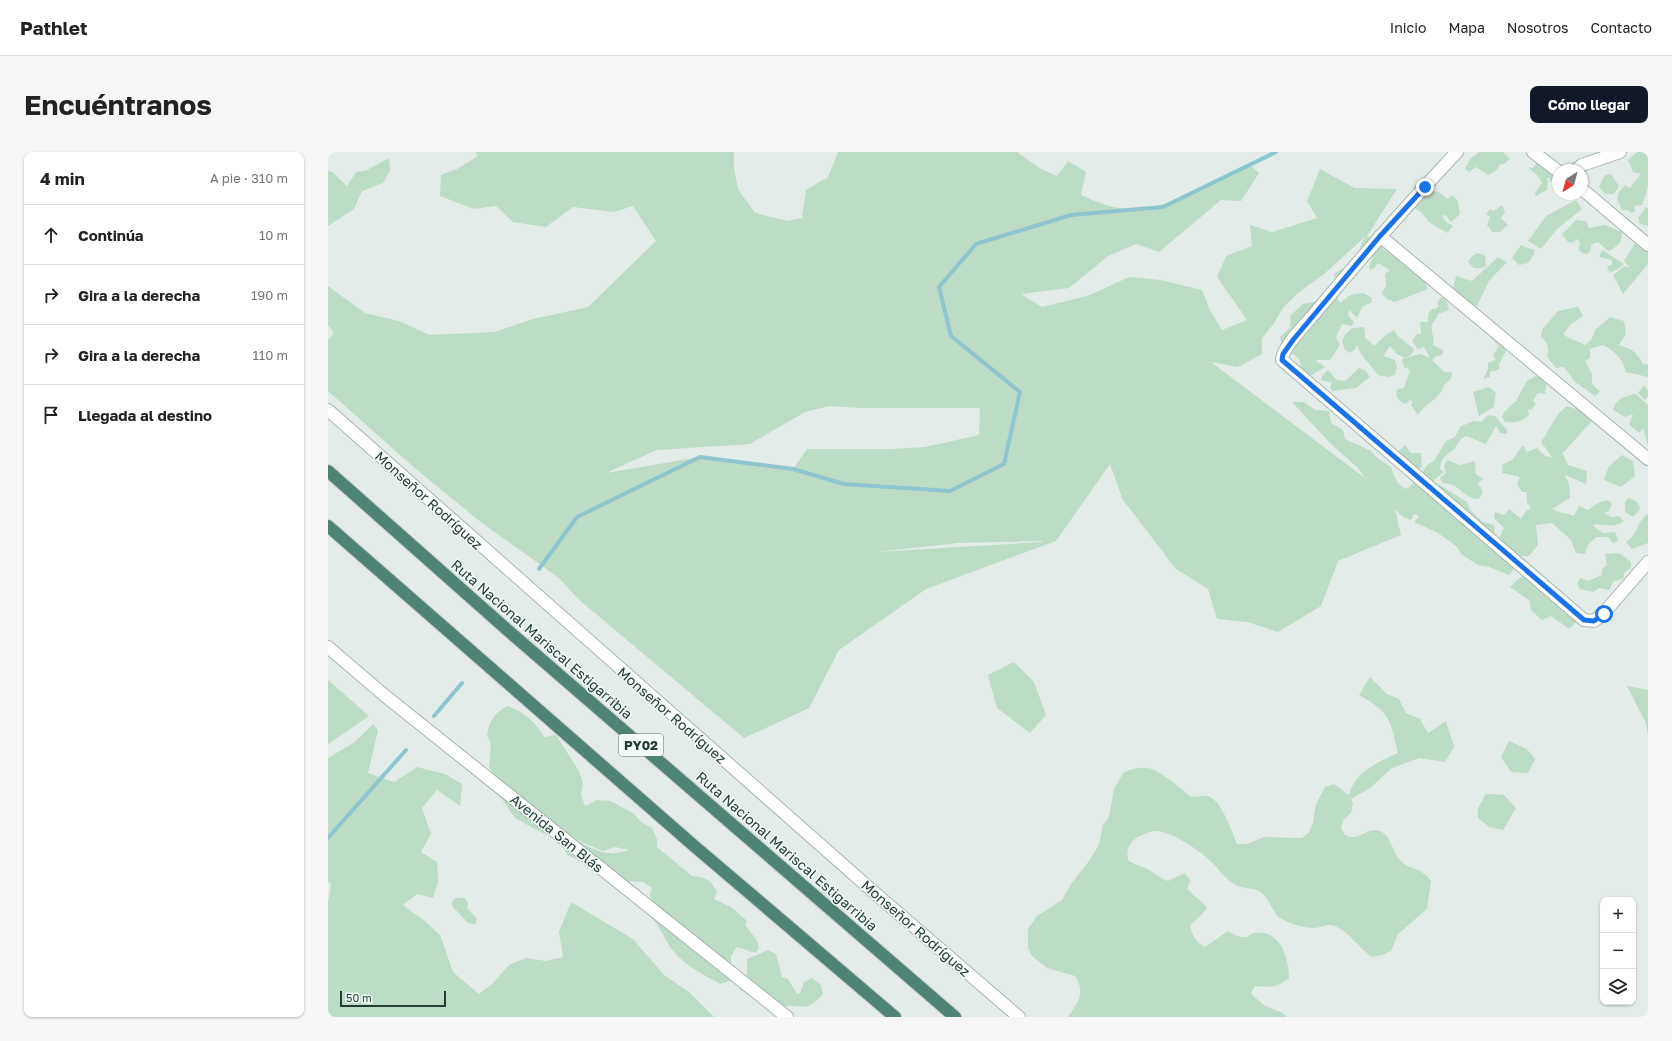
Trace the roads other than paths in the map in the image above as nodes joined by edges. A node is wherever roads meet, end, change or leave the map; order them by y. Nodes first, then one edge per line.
1 (1457, 152) edge
2 (1533, 152) edge
3 (1620, 152) edge
4 (1585, 164) edge
5 (1552, 166) edge
6 (1588, 194) edge
7 (1380, 236) junction
8 (1648, 245) edge
9 (328, 410) edge
10 (1648, 459) edge
11 (328, 471) edge
12 (328, 526) edge
13 (1648, 562) edge
14 (328, 647) edge
15 (787, 1017) edge
16 (895, 1017) edge
17 (955, 1017) edge
18 (1019, 1017) edge

1 - 7 street
2 - 5 street
3 - 4 street
6 - 8 street
7 - 10 street
7 - 13 street
9 - 18 street, Monseñor Rodríguez
11 - 17 highway, Ruta Nacional Mariscal Estigarribia / PY02
12 - 16 highway, PY02
14 - 15 street, Avenida San Blás

